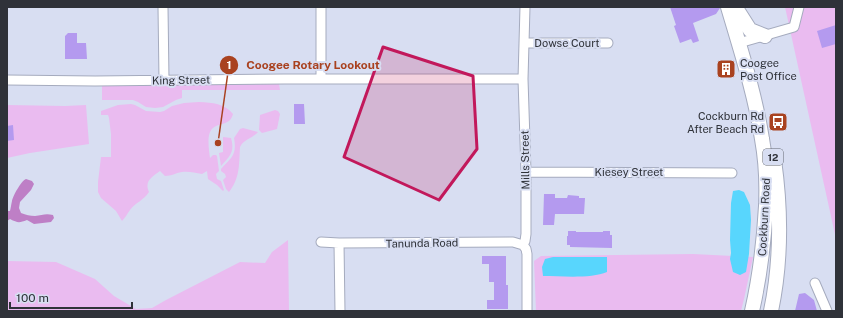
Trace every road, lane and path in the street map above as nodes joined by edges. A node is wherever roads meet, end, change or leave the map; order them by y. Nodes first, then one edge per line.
1 (163, 7) edge
2 (320, 7) edge
3 (525, 7) edge
4 (733, 8) edge
5 (798, 8) edge
6 (765, 36) junction
7 (742, 42) junction
8 (525, 43) junction
9 (608, 43) dead end
10 (321, 79) junction
11 (523, 79) junction
12 (7, 80) edge
13 (164, 80) junction
14 (526, 172) junction
15 (732, 173) dead end
16 (321, 242) dead end
17 (340, 243) junction
18 (523, 245) junction
19 (815, 283) dead end
20 (340, 311) edge
21 (527, 311) edge
22 (752, 311) edge
23 (771, 311) edge
24 (827, 311) edge

1 - 13 street
2 - 10 street
3 - 8 street, Mills Street
4 - 6 main road
4 - 7 main road, Cockburn Road / 12
5 - 6 street
6 - 7 street
7 - 22 main road, Cockburn Road / 12
7 - 23 main road, Cockburn Road / 12
8 - 9 street, Dowse Court
8 - 11 street, Mills Street
10 - 11 street, King Street
10 - 13 street, King Street
11 - 14 street, Mills Street
12 - 13 street, King Street
14 - 15 street, Kiesey Street
14 - 18 street, Mills Street
16 - 17 street, Tanunda Road
17 - 18 street, Tanunda Road
17 - 20 street
18 - 21 street, Mills Street
19 - 24 street

